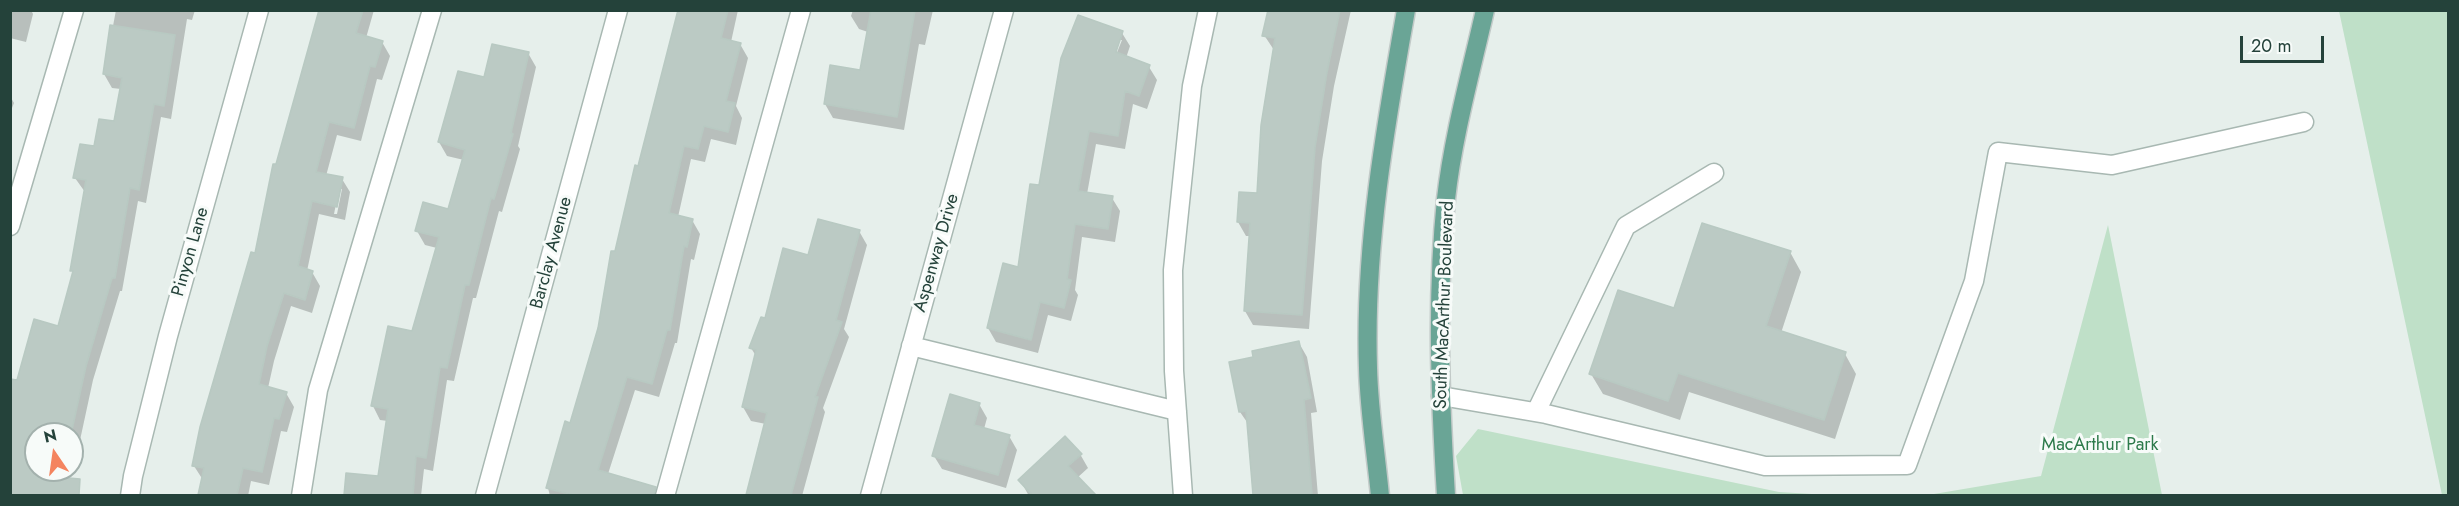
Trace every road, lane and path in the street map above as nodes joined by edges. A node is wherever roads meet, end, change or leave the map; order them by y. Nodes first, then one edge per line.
1 (74, 10) edge
2 (259, 10) edge
3 (432, 10) edge
4 (801, 10) edge
5 (1004, 10) edge
6 (1208, 10) edge
7 (1406, 10) edge
8 (1485, 10) edge
9 (614, 12) edge
10 (2304, 122) dead end
11 (1714, 173) dead end
12 (10, 226) edge
13 (911, 346) junction
14 (1441, 396) junction
15 (1177, 411) junction
16 (1536, 412) junction
17 (130, 495) edge
18 (301, 495) edge
19 (485, 495) edge
20 (665, 495) edge
21 (870, 495) edge
22 (1183, 495) edge
23 (1380, 495) edge
24 (1446, 495) edge

1 - 12 street
2 - 17 street, Pinyon Lane
3 - 18 street
4 - 20 street
5 - 13 street, Aspenway Drive
6 - 15 street
7 - 23 main road
8 - 14 main road, South MacArthur Boulevard
9 - 19 street, Barclay Avenue
10 - 16 street
11 - 16 street
13 - 15 street
13 - 21 street, Aspenway Drive
14 - 16 street
14 - 24 main road, South MacArthur Boulevard
15 - 22 street

